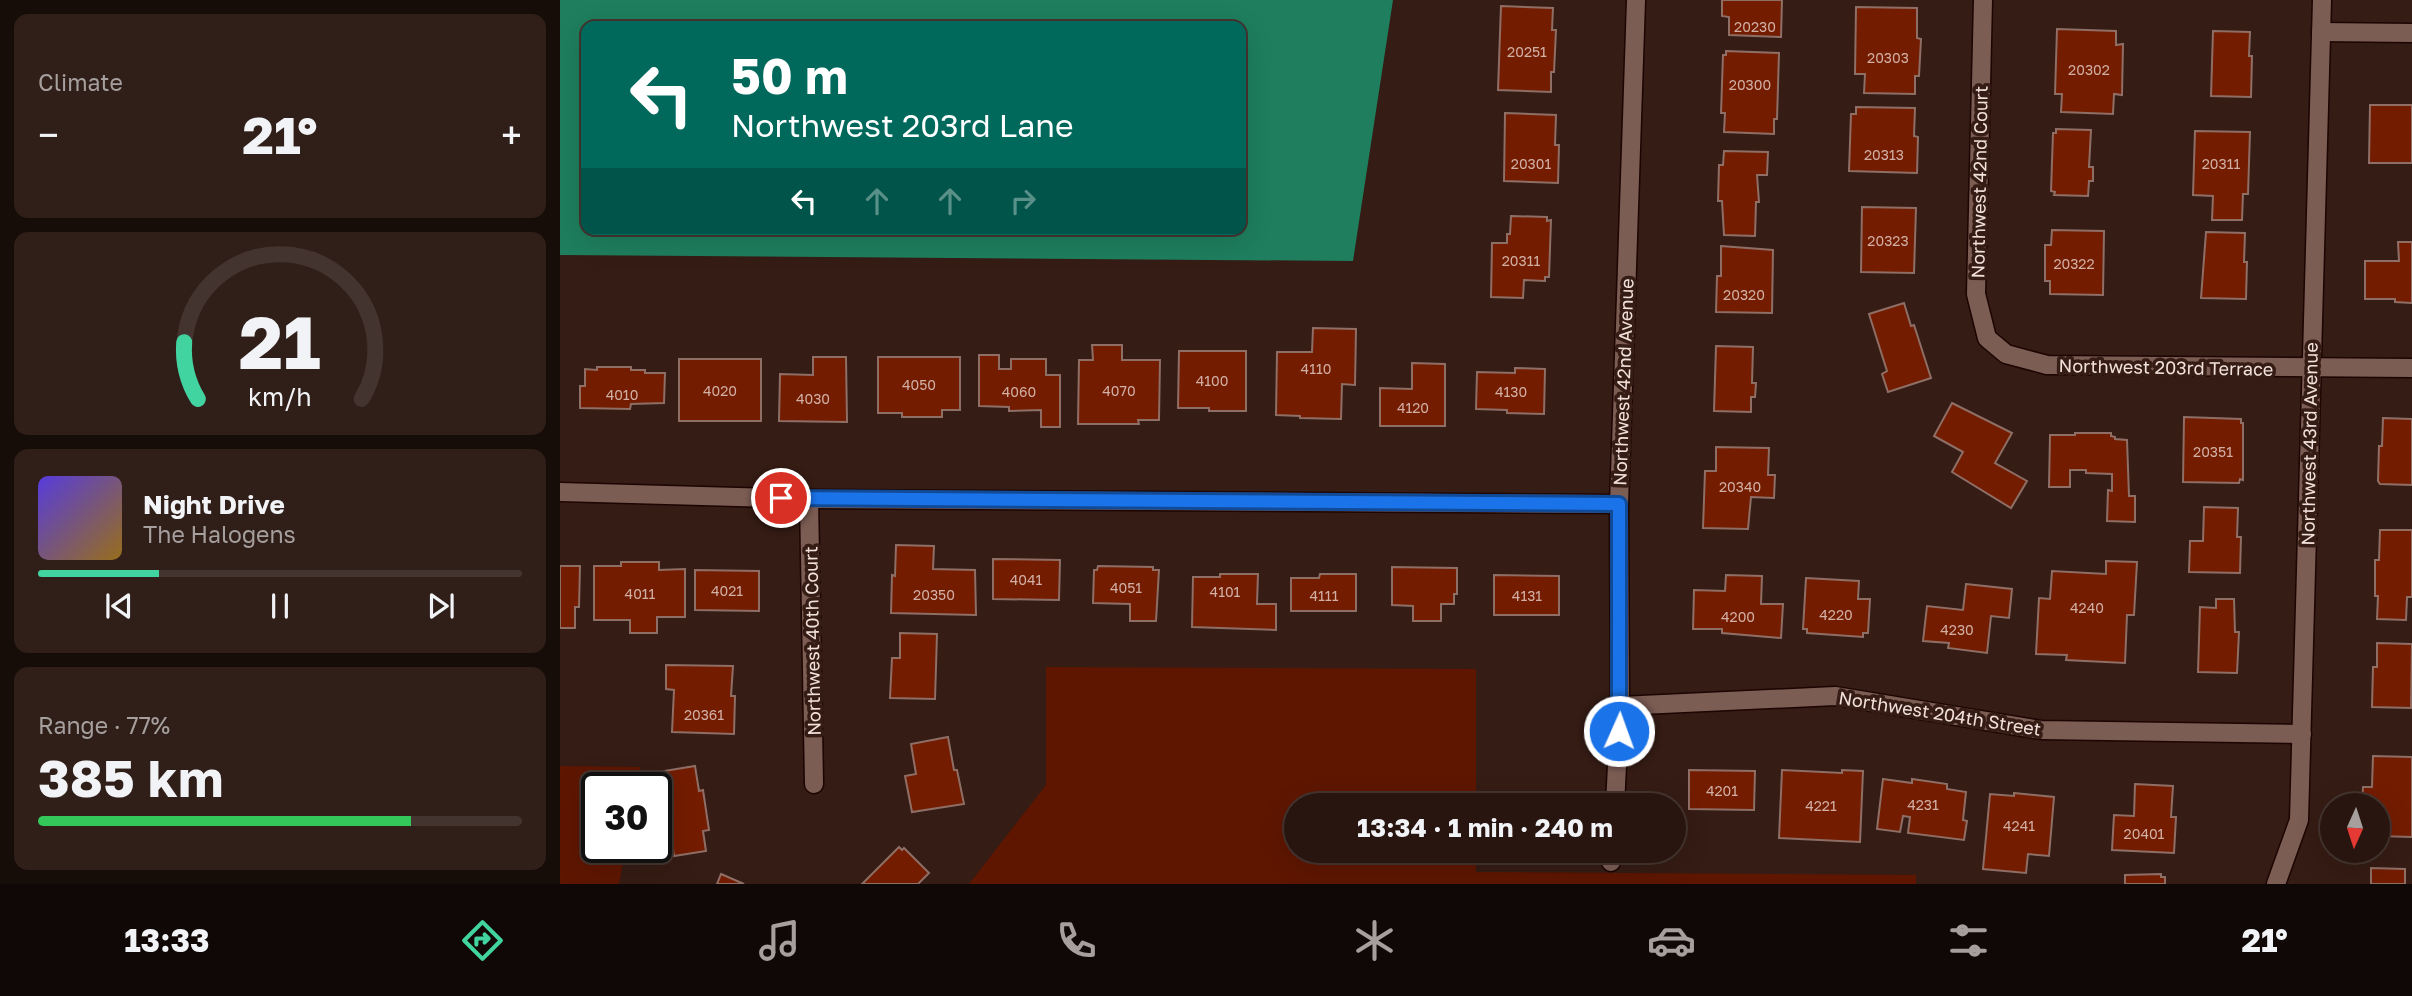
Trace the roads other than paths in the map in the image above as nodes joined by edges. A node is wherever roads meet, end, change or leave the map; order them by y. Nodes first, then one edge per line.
1 (1636, 0) edge
2 (1983, 0) edge
3 (2322, 0) edge
4 (2321, 32) junction
5 (2412, 33) edge
6 (2006, 354) joint
7 (2311, 368) junction
8 (2412, 368) edge
9 (560, 492) edge
10 (809, 499) junction
11 (1619, 504) junction
12 (1620, 706) junction
13 (2302, 734) junction
14 (814, 784) dead end
15 (1616, 793) edge
16 (2276, 884) edge

1 - 11 street, Northwest 42nd Avenue
2 - 6 street, Northwest 42nd Court
3 - 4 street, Northwest 43rd Avenue
4 - 5 street
4 - 7 street, Northwest 43rd Avenue
6 - 7 street, Northwest 203rd Terrace
7 - 8 street, Northwest 203rd Terrace
7 - 13 street, Northwest 43rd Avenue
9 - 10 street
10 - 11 street
10 - 14 street, Northwest 40th Court
11 - 12 street, Northwest 42nd Avenue
12 - 13 street, Northwest 204th Street
12 - 15 street, Northwest 42nd Avenue
13 - 16 street, Northwest 43rd Avenue

